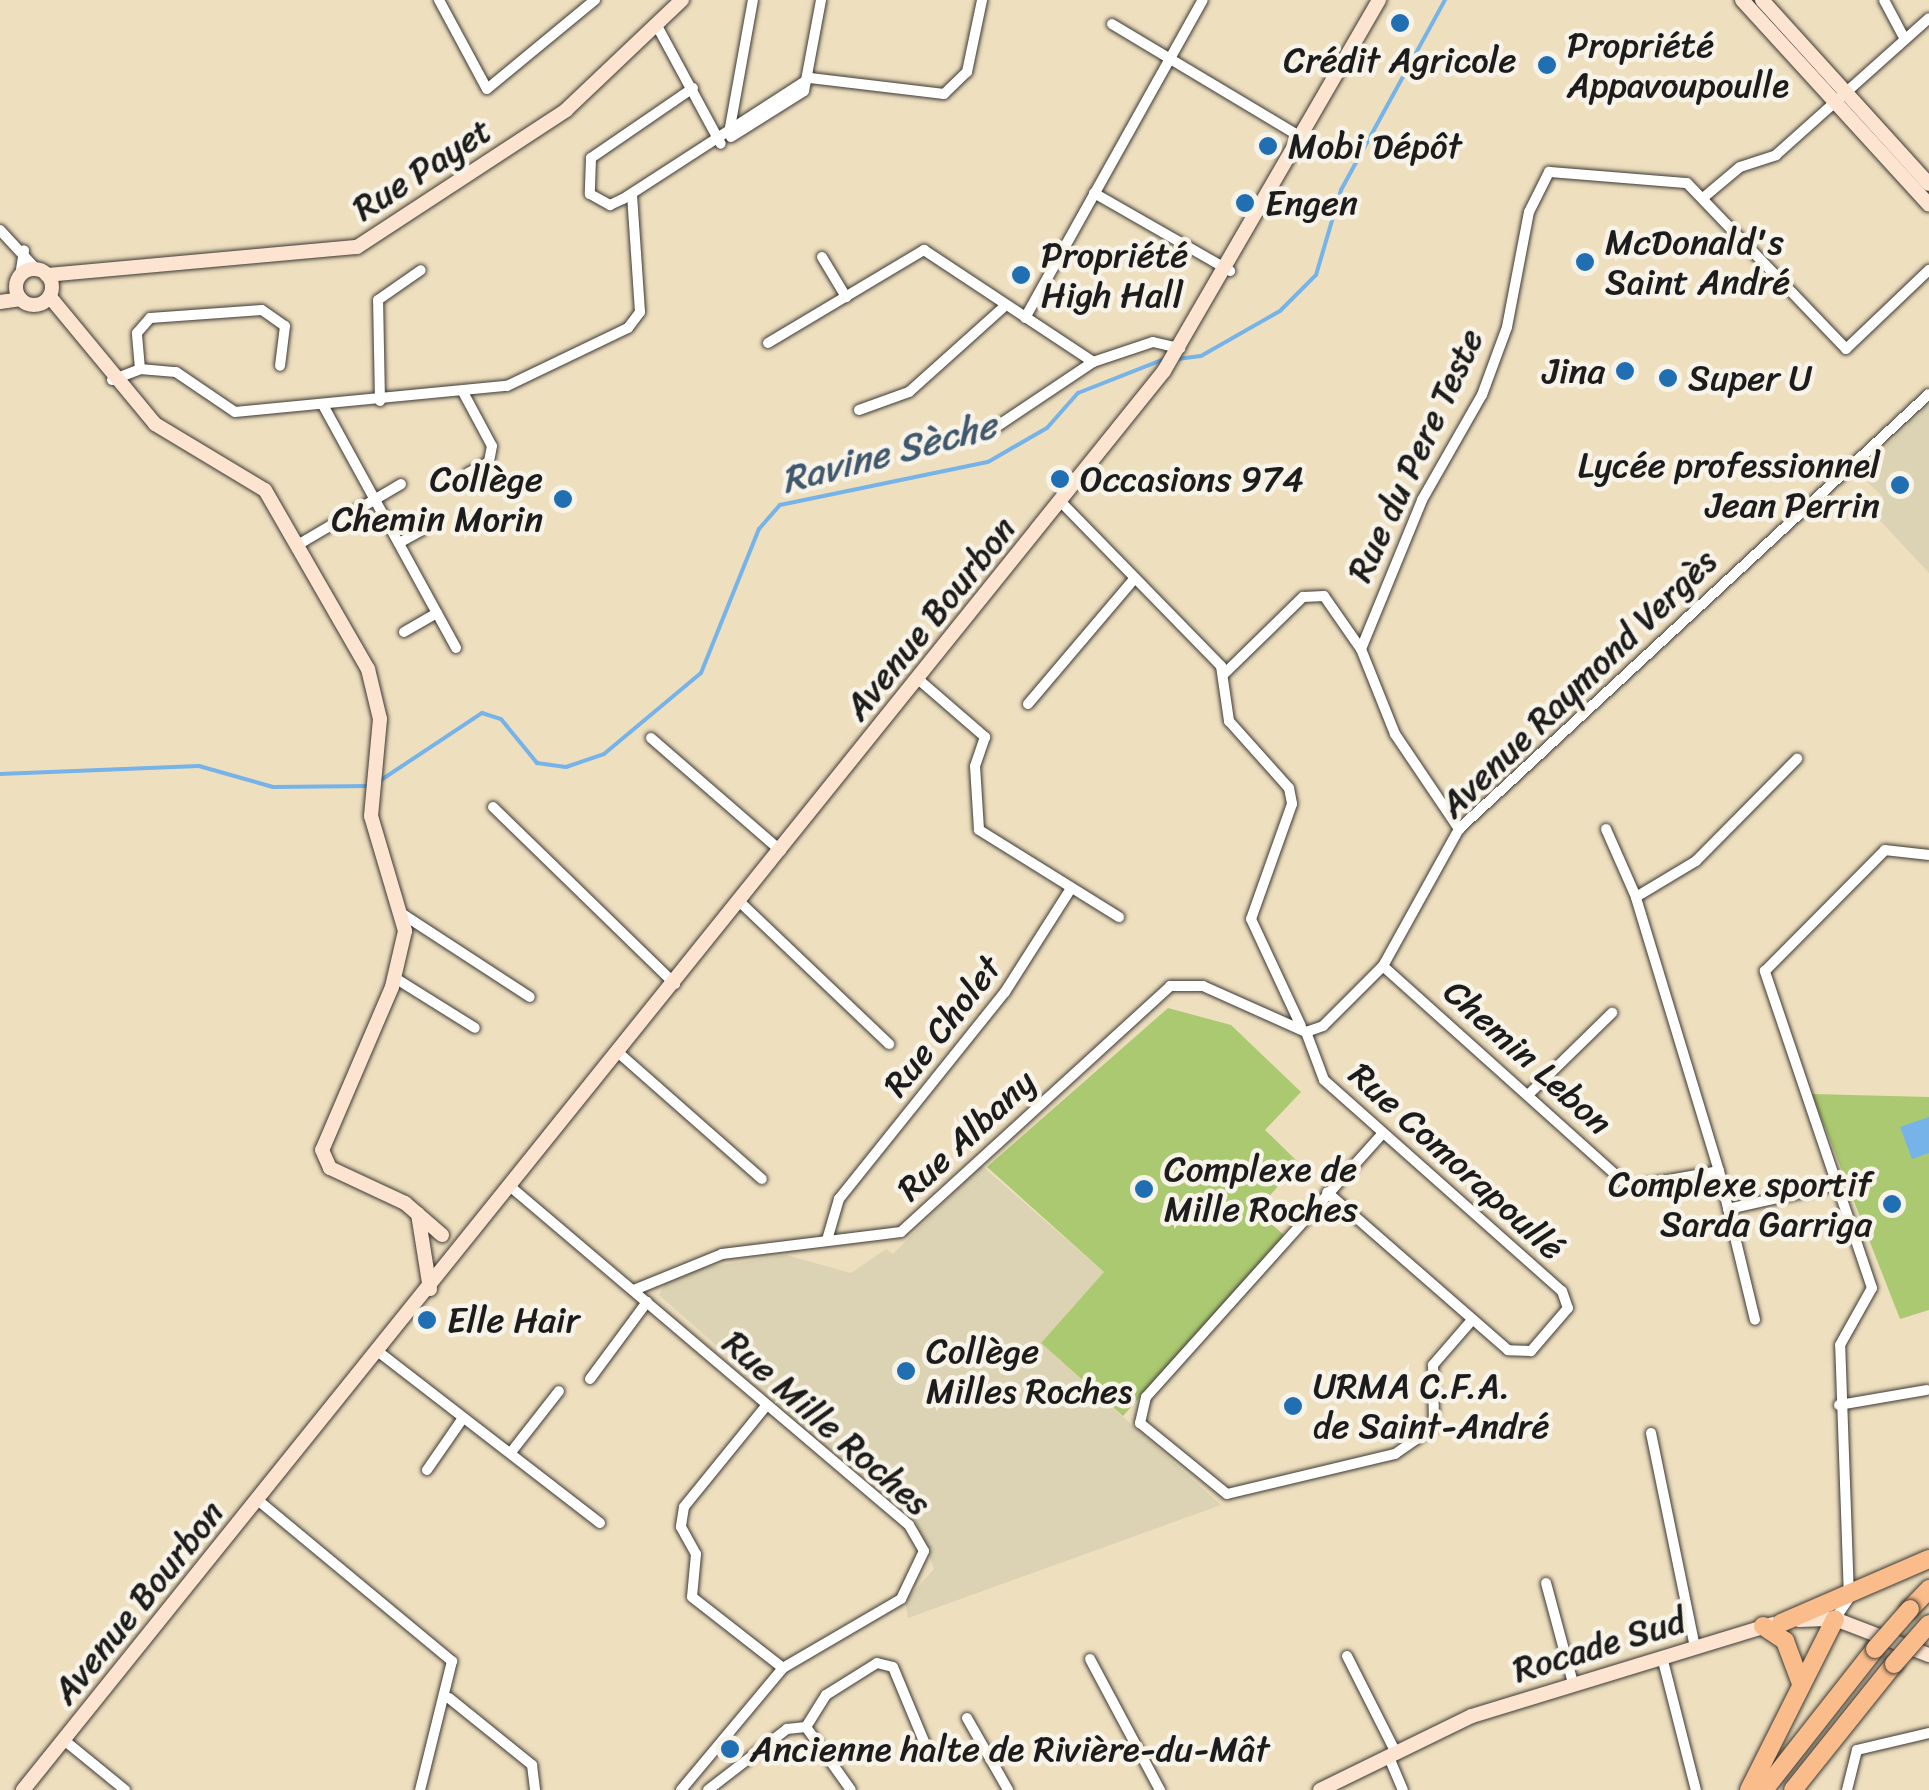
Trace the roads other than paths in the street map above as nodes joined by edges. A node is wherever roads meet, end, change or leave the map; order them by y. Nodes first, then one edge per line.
1 (439, 0) edge
2 (596, 0) edge
3 (682, 0) edge
4 (752, 0) edge
5 (821, 0) edge
6 (982, 0) edge
7 (1202, 0) edge
8 (1380, 0) edge
9 (1742, 0) edge
10 (1762, 0) edge
11 (1884, 0) edge
12 (1929, 18) edge
13 (1896, 22) junction
14 (656, 24) junction
15 (1112, 24) dead end
16 (1917, 26) junction
17 (1903, 35) junction
18 (1170, 59) junction
19 (810, 78) junction
20 (693, 88) junction
21 (1838, 95) junction
22 (735, 101) junction
23 (755, 112) junction
24 (727, 140) junction
25 (1305, 140) junction
26 (1929, 184) edge
27 (1094, 192) junction
28 (632, 194) junction
29 (1703, 198) junction
30 (1929, 205) edge
31 (0, 230) edge
32 (24, 249) junction
33 (822, 257) dead end
34 (421, 270) dead end
35 (1230, 270) junction
36 (1929, 270) edge
37 (18, 280) junction
38 (45, 287) junction
39 (0, 292) edge
40 (846, 297) junction
41 (21, 299) junction
42 (0, 302) edge
43 (1005, 306) junction
44 (1025, 318) junction
45 (768, 343) dead end
46 (1179, 350) junction
47 (1093, 362) junction
48 (280, 366) dead end
49 (140, 369) junction
50 (112, 380) junction
51 (463, 392) junction
52 (1929, 394) edge
53 (380, 401) junction
54 (323, 404) junction
55 (860, 410) dead end
56 (990, 431) dead end
57 (468, 473) dead end
58 (401, 484) dead end
59 (375, 499) junction
60 (1062, 503) junction
61 (422, 530) dead end
62 (302, 543) junction
63 (399, 543) junction
64 (1135, 578) junction
65 (1373, 606) junction
66 (437, 613) junction
67 (404, 632) dead end
68 (1351, 634) junction
69 (456, 648) dead end
70 (1362, 649) junction
71 (1225, 673) junction
72 (918, 679) junction
73 (1028, 704) dead end
74 (651, 738) dead end
75 (1796, 759) dead end
76 (493, 807) dead end
77 (1459, 829) junction
78 (1606, 830) dead end
79 (781, 851) junction
80 (1929, 856) edge
81 (1070, 890) junction
82 (1636, 897) junction
83 (740, 902) junction
84 (404, 915) junction
85 (1119, 917) dead end
86 (1383, 966) junction
87 (395, 978) junction
88 (675, 984) junction
89 (1291, 996) junction
90 (530, 997) dead end
91 (1612, 1013) dead end
92 (1279, 1016) junction
93 (475, 1028) dead end
94 (1303, 1029) junction
95 (889, 1044) dead end
96 (620, 1054) junction
97 (1530, 1092) junction
98 (1384, 1133) junction
99 (1718, 1171) junction
100 (762, 1179) dead end
101 (1834, 1184) junction
102 (512, 1188) junction
103 (1327, 1192) junction
104 (1728, 1208) junction
105 (418, 1213) junction
106 (471, 1235) junction
107 (445, 1236) junction
108 (826, 1240) junction
109 (426, 1241) junction
110 (426, 1260) junction
111 (450, 1260) junction
112 (430, 1290) junction
113 (634, 1290) junction
114 (647, 1302) junction
115 (1472, 1320) junction
116 (1755, 1320) dead end
117 (380, 1353) junction
118 (590, 1379) dead end
119 (1928, 1390) edge
120 (559, 1391) dead end
121 (1839, 1405) junction
122 (766, 1406) junction
123 (463, 1418) junction
124 (1651, 1434) dead end
125 (512, 1451) junction
126 (427, 1470) dead end
127 (259, 1501) junction
128 (600, 1523) dead end
129 (1929, 1559) edge
130 (1546, 1582) dead end
131 (1929, 1589) edge
132 (1849, 1598) junction
133 (1835, 1619) junction
134 (1772, 1624) junction
135 (1929, 1624) edge
136 (1696, 1647) junction
137 (1347, 1656) dead end
138 (1929, 1656) edge
139 (1662, 1657) junction
140 (1090, 1659) dead end
141 (783, 1668) junction
142 (1573, 1682) junction
143 (1800, 1686) junction
144 (448, 1698) junction
145 (967, 1718) dead end
146 (806, 1727) junction
147 (1929, 1732) edge
148 (64, 1740) junction
149 (928, 1751) dead end
150 (1392, 1753) junction
151 (23, 1790) edge
152 (125, 1790) edge
153 (420, 1790) edge
154 (535, 1790) edge
155 (681, 1790) edge
156 (708, 1790) edge
157 (852, 1790) edge
158 (1008, 1790) edge
159 (1160, 1790) edge
160 (1320, 1790) edge
161 (1403, 1790) edge
162 (1696, 1790) edge
163 (1749, 1790) edge
164 (1764, 1790) edge
165 (1793, 1790) edge
166 (1847, 1790) edge

1 - 2 street
3 - 14 street, Rue Payet
4 - 22 street
5 - 19 street
6 - 19 street
7 - 18 street
8 - 25 street, Avenue Bourbon
9 - 21 street
10 - 21 street
11 - 13 street
12 - 16 street
13 - 16 street
13 - 17 street
14 - 20 street
14 - 38 street, Rue Payet
15 - 18 street
16 - 17 street
17 - 21 street
18 - 25 street
18 - 27 street
19 - 23 street
19 - 24 street
20 - 24 street
20 - 28 street
21 - 26 street
21 - 29 street
21 - 30 street
22 - 23 street
22 - 24 street
23 - 24 street
24 - 28 street
25 - 35 street, Avenue Bourbon
27 - 35 street
27 - 44 street
28 - 51 street
29 - 36 street, Rue du Pere Teste
29 - 65 street, Rue du Pere Teste
31 - 32 street
32 - 37 street
32 - 38 street
33 - 40 street
34 - 53 street
35 - 46 street, Avenue Bourbon
37 - 38 street, Rue Payet
37 - 39 street
37 - 41 street
38 - 41 street
38 - 50 street
40 - 43 street
40 - 45 street
41 - 42 street
43 - 44 street
43 - 55 street
44 - 47 street
46 - 47 street
46 - 60 street, Avenue Bourbon
47 - 56 street
48 - 49 street
49 - 50 street
49 - 54 street
50 - 62 street
51 - 53 street
51 - 57 street
52 - 77 street, Avenue Raymond Vergès
53 - 54 street
54 - 59 street
58 - 59 street
59 - 62 street
59 - 63 street
60 - 64 street
60 - 72 street, Avenue Bourbon
61 - 63 street
62 - 84 street
63 - 66 street
64 - 71 street
64 - 73 street
65 - 68 street
65 - 70 street, Rue du Pere Teste
66 - 67 street
66 - 69 street
68 - 70 street
68 - 71 street
70 - 77 street
71 - 89 street
72 - 79 street, Avenue Bourbon
72 - 81 street
74 - 79 street
75 - 82 street
76 - 88 street
77 - 86 street, Avenue Raymond Vergès
78 - 82 street
79 - 83 street, Avenue Bourbon
80 - 101 street
81 - 85 street
81 - 108 street, Rue Cholet
82 - 99 street
83 - 88 street, Avenue Bourbon
83 - 95 street
84 - 87 street
84 - 90 street
86 - 94 street, Avenue Raymond Vergès
86 - 97 street, Chemin Lebon
87 - 93 street
87 - 105 street
88 - 96 street, Avenue Bourbon
89 - 92 street
89 - 94 street
91 - 97 street
92 - 94 street, Rue Albany
92 - 108 street, Rue Albany
94 - 98 street, Rue Comorapoullé
96 - 100 street
96 - 102 street, Avenue Bourbon
97 - 99 street, Chemin Lebon
98 - 103 street
98 - 115 street, Rue Comorapoullé
99 - 104 street
101 - 104 street
101 - 121 street
102 - 106 street, Avenue Bourbon
102 - 113 street, Rue Mille Roches
103 - 115 street, Rue Comorapoullé
103 - 115 street
104 - 116 street
105 - 107 street
105 - 109 street
106 - 107 street
106 - 111 street, Avenue Bourbon
107 - 109 street
107 - 111 street
108 - 113 street, Rue Albany
109 - 110 street
110 - 111 street
110 - 112 street
111 - 112 street, Avenue Bourbon
112 - 117 street, Avenue Bourbon
113 - 114 street, Rue Mille Roches
114 - 118 street
114 - 122 street, Rue Mille Roches
117 - 123 street
117 - 127 street, Avenue Bourbon
119 - 121 street
120 - 125 street
121 - 132 street
122 - 141 street
122 - 141 street, Rue Mille Roches
123 - 125 street
123 - 126 street
124 - 136 street
125 - 128 street
127 - 144 street, Avenue Bourbon
127 - 148 street, Avenue Bourbon
129 - 132 highway
130 - 142 street
131 - 164 highway, bridge
132 - 133 street
132 - 134 highway
133 - 134 street, Rocade Sud
133 - 138 street
133 - 143 highway
134 - 136 street, Rocade Sud
134 - 143 highway
135 - 165 highway, bridge
136 - 139 street, Rocade Sud
137 - 150 street
139 - 142 street, Rocade Sud
139 - 162 street
140 - 159 street
141 - 155 street, Rue Mille Roches
142 - 150 street, Rocade Sud
143 - 163 highway
144 - 153 street
144 - 154 street
145 - 158 street
146 - 149 street
146 - 156 street
146 - 157 street
147 - 166 street
148 - 151 street, Avenue Bourbon
148 - 152 street, Avenue Bourbon
150 - 160 street, Rocade Sud
150 - 161 street

